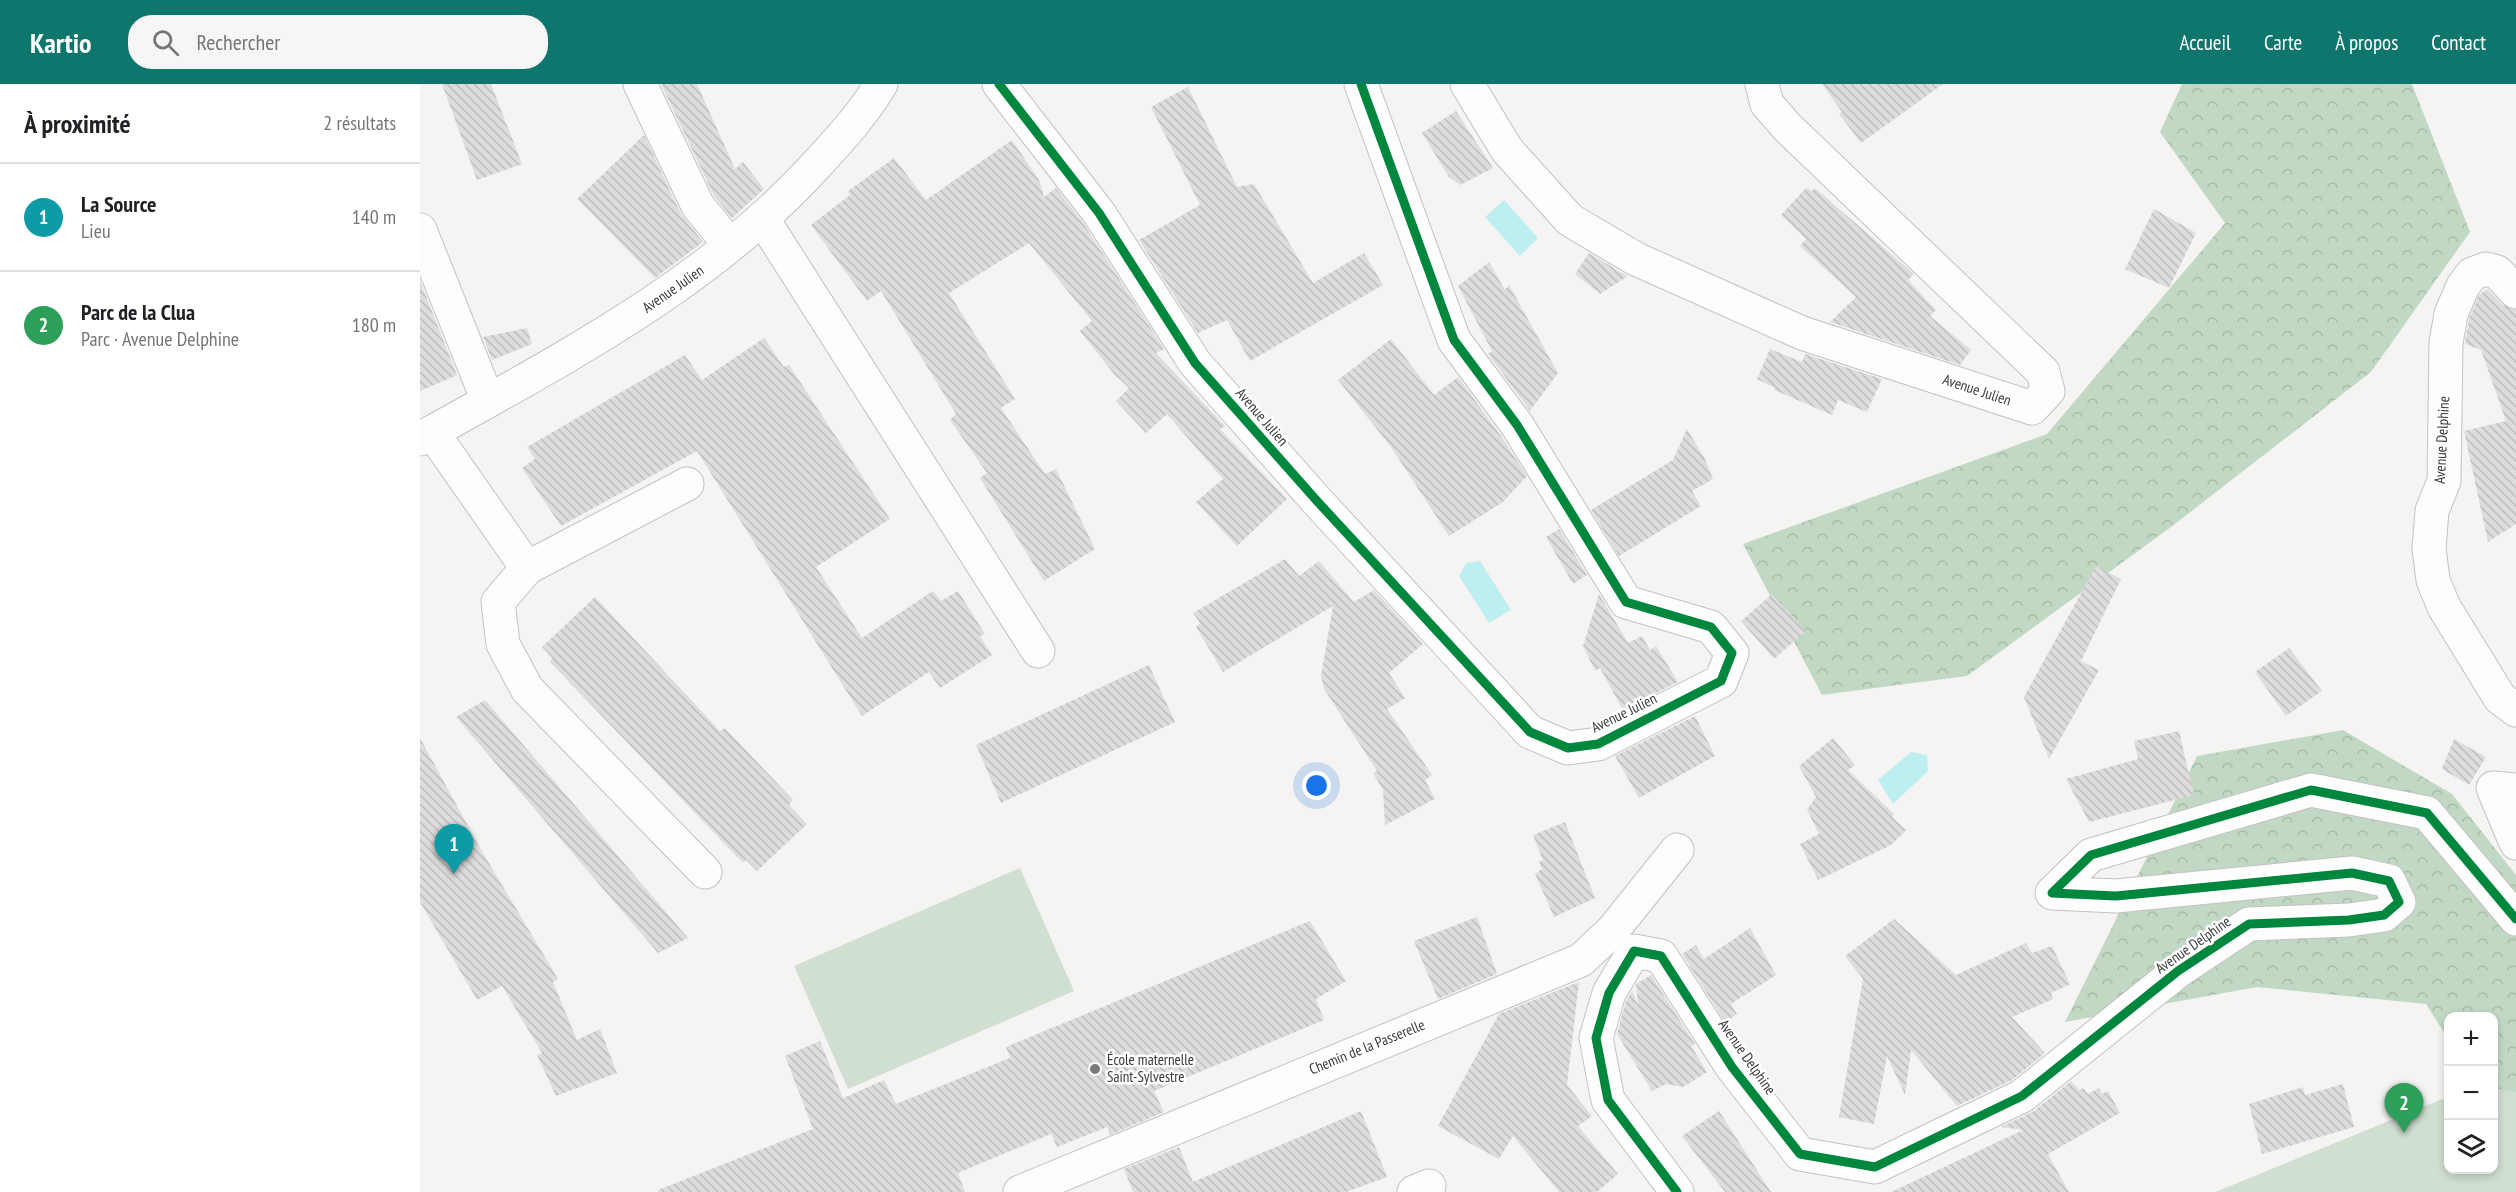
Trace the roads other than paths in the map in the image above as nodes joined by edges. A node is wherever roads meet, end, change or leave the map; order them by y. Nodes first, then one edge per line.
1 (640, 84) edge
2 (881, 84) edge
3 (999, 84) edge
4 (1361, 84) edge
5 (1467, 84) edge
6 (1762, 84) edge
7 (762, 218) junction
8 (420, 230) edge
9 (730, 245) junction
10 (2516, 292) edge
11 (488, 401) junction
12 (426, 436) edge
13 (687, 484) dead end
14 (527, 568) junction
15 (1038, 651) dead end
16 (2516, 710) edge
17 (2516, 790) edge
18 (2516, 843) edge
19 (1677, 850) dead end
20 (705, 872) dead end
21 (2516, 919) edge
22 (1020, 1192) edge
23 (1677, 1192) edge

1 - 9 street
2 - 7 street, Avenue Julien
3 - 4 street, Avenue Julien
5 - 6 street, Avenue Julien
7 - 9 street, Avenue Julien
7 - 15 street
8 - 11 street
9 - 11 street, Avenue Julien
10 - 16 street, Avenue Delphine
11 - 12 street, Avenue Julien
12 - 14 street
13 - 14 street
14 - 20 street
17 - 18 street
19 - 22 street, Chemin de la Passerelle
21 - 23 street, Avenue Delphine

